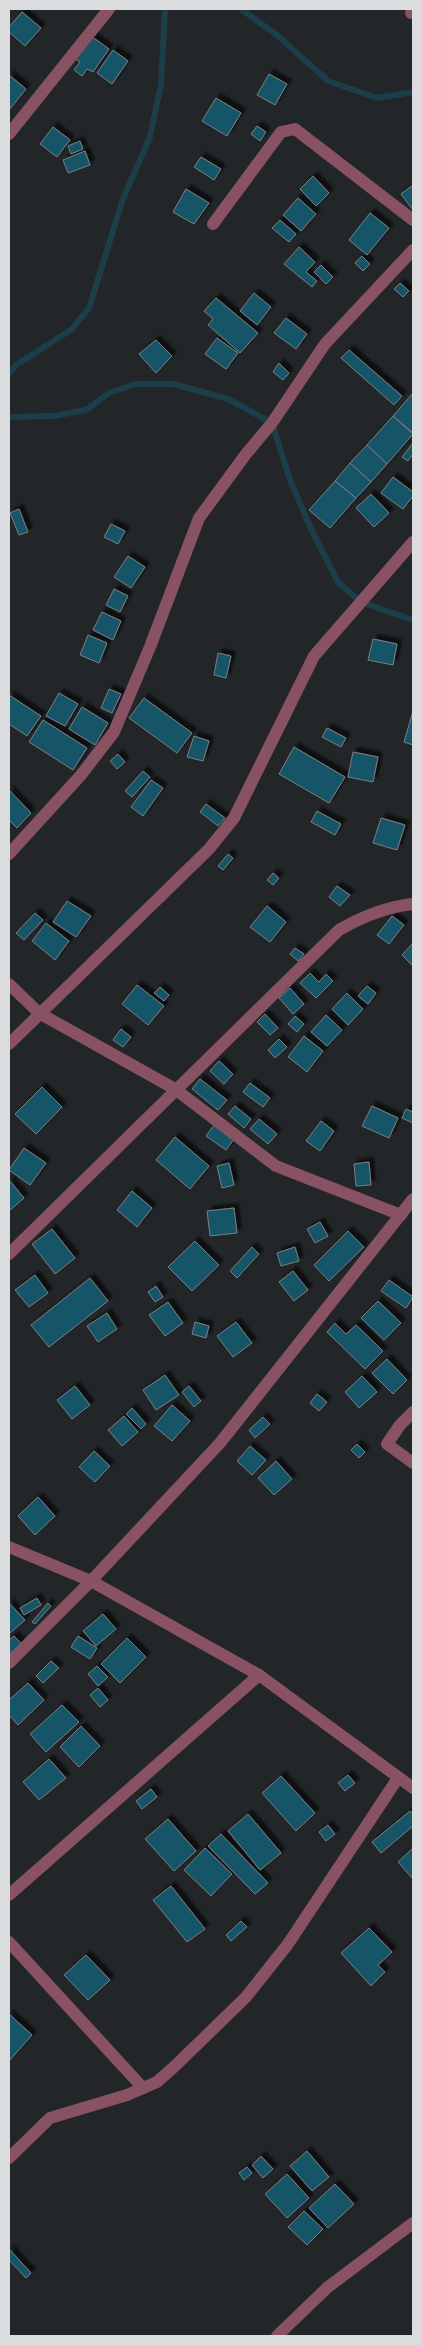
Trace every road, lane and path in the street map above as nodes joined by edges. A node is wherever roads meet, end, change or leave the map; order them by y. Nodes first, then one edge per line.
1 (109, 9) edge
2 (9, 134) edge
3 (413, 220) edge
4 (213, 224) dead end
5 (413, 250) edge
6 (413, 542) edge
7 (9, 854) edge
8 (413, 904) edge
9 (9, 984) edge
10 (39, 1013) junction
11 (9, 1044) edge
12 (175, 1089) junction
13 (413, 1199) edge
14 (401, 1215) junction
15 (9, 1254) edge
16 (413, 1412) edge
17 (413, 1463) edge
18 (9, 1548) edge
19 (91, 1581) junction
20 (9, 1663) edge
21 (259, 1675) junction
22 (398, 1778) junction
23 (413, 1788) edge
24 (9, 1895) edge
25 (9, 1942) edge
26 (144, 2088) junction
27 (9, 2158) edge
28 (413, 2222) edge
29 (277, 2336) edge

1 - 2 street
3 - 4 street
5 - 7 street
6 - 10 street
8 - 12 street
9 - 10 street
10 - 11 street
10 - 12 street
12 - 14 street
12 - 15 street
13 - 14 street
14 - 19 street
16 - 17 street
18 - 19 street
19 - 20 street
19 - 21 street
21 - 22 street
21 - 24 street
22 - 23 street
22 - 26 street
25 - 26 street
26 - 27 street
28 - 29 street

